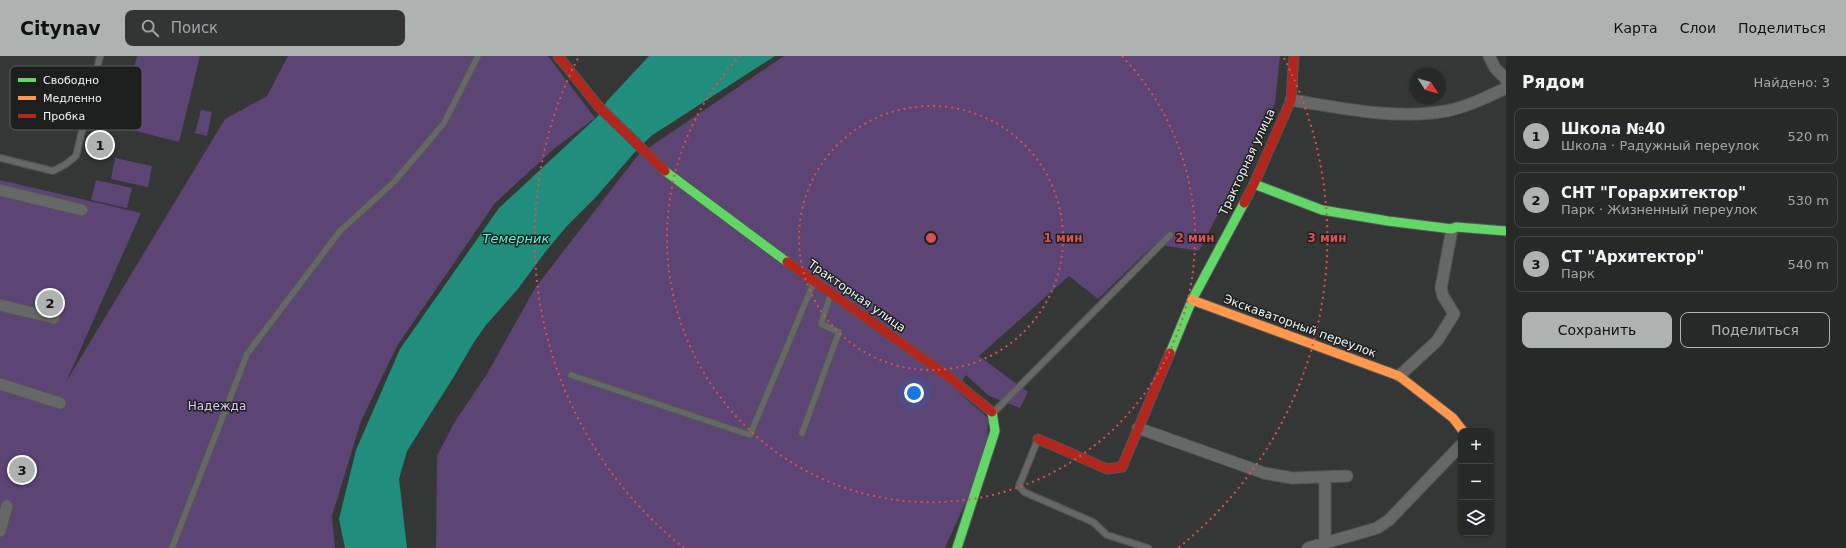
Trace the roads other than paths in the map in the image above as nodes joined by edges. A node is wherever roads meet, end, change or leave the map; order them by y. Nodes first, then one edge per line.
1 (100, 56) edge
2 (478, 56) edge
3 (558, 56) edge
4 (1294, 56) edge
5 (1489, 56) edge
6 (98, 66) edge
7 (1506, 79) edge
8 (1506, 88) edge
9 (1291, 100) junction
10 (82, 130) edge
11 (0, 158) edge
12 (1254, 184) junction
13 (0, 190) edge
14 (82, 210) dead end
15 (1452, 228) junction
16 (1506, 231) edge
17 (1170, 234) dead end
18 (814, 282) junction
19 (831, 294) junction
20 (1192, 300) junction
21 (0, 305) edge
22 (54, 318) dead end
23 (572, 375) dead end
24 (1399, 376) junction
25 (0, 384) edge
26 (60, 403) dead end
27 (993, 413) junction
28 (1138, 428) junction
29 (1460, 428) edge
30 (802, 433) dead end
31 (1038, 439) joint
32 (1458, 448) edge
33 (1347, 476) dead end
34 (1325, 477) junction
35 (8, 506) edge
36 (0, 531) edge
37 (1325, 543) junction
38 (172, 548) edge
39 (957, 548) edge
40 (1148, 548) edge
41 (1308, 548) edge

1 - 6 lane
2 - 38 lane
3 - 18 street, Тракторная улица
4 - 9 street, Тракторная улица
5 - 7 street
8 - 9 street
9 - 12 street, Тракторная улица
10 - 11 lane
12 - 15 street
12 - 20 street, Тракторная улица
13 - 14 street
15 - 16 street
15 - 24 street
17 - 27 lane
18 - 19 street, Тракторная улица
18 - 23 lane
19 - 27 street, Тракторная улица
19 - 30 lane
20 - 24 street, Экскаваторный переулок
20 - 28 street, Тракторная улица
21 - 22 street
24 - 29 street, Экскаваторный переулок
25 - 26 street
27 - 39 street
28 - 31 street, Тракторная улица
28 - 34 street
31 - 40 lane
32 - 37 street
33 - 34 street
34 - 37 street
35 - 36 street
37 - 41 street

